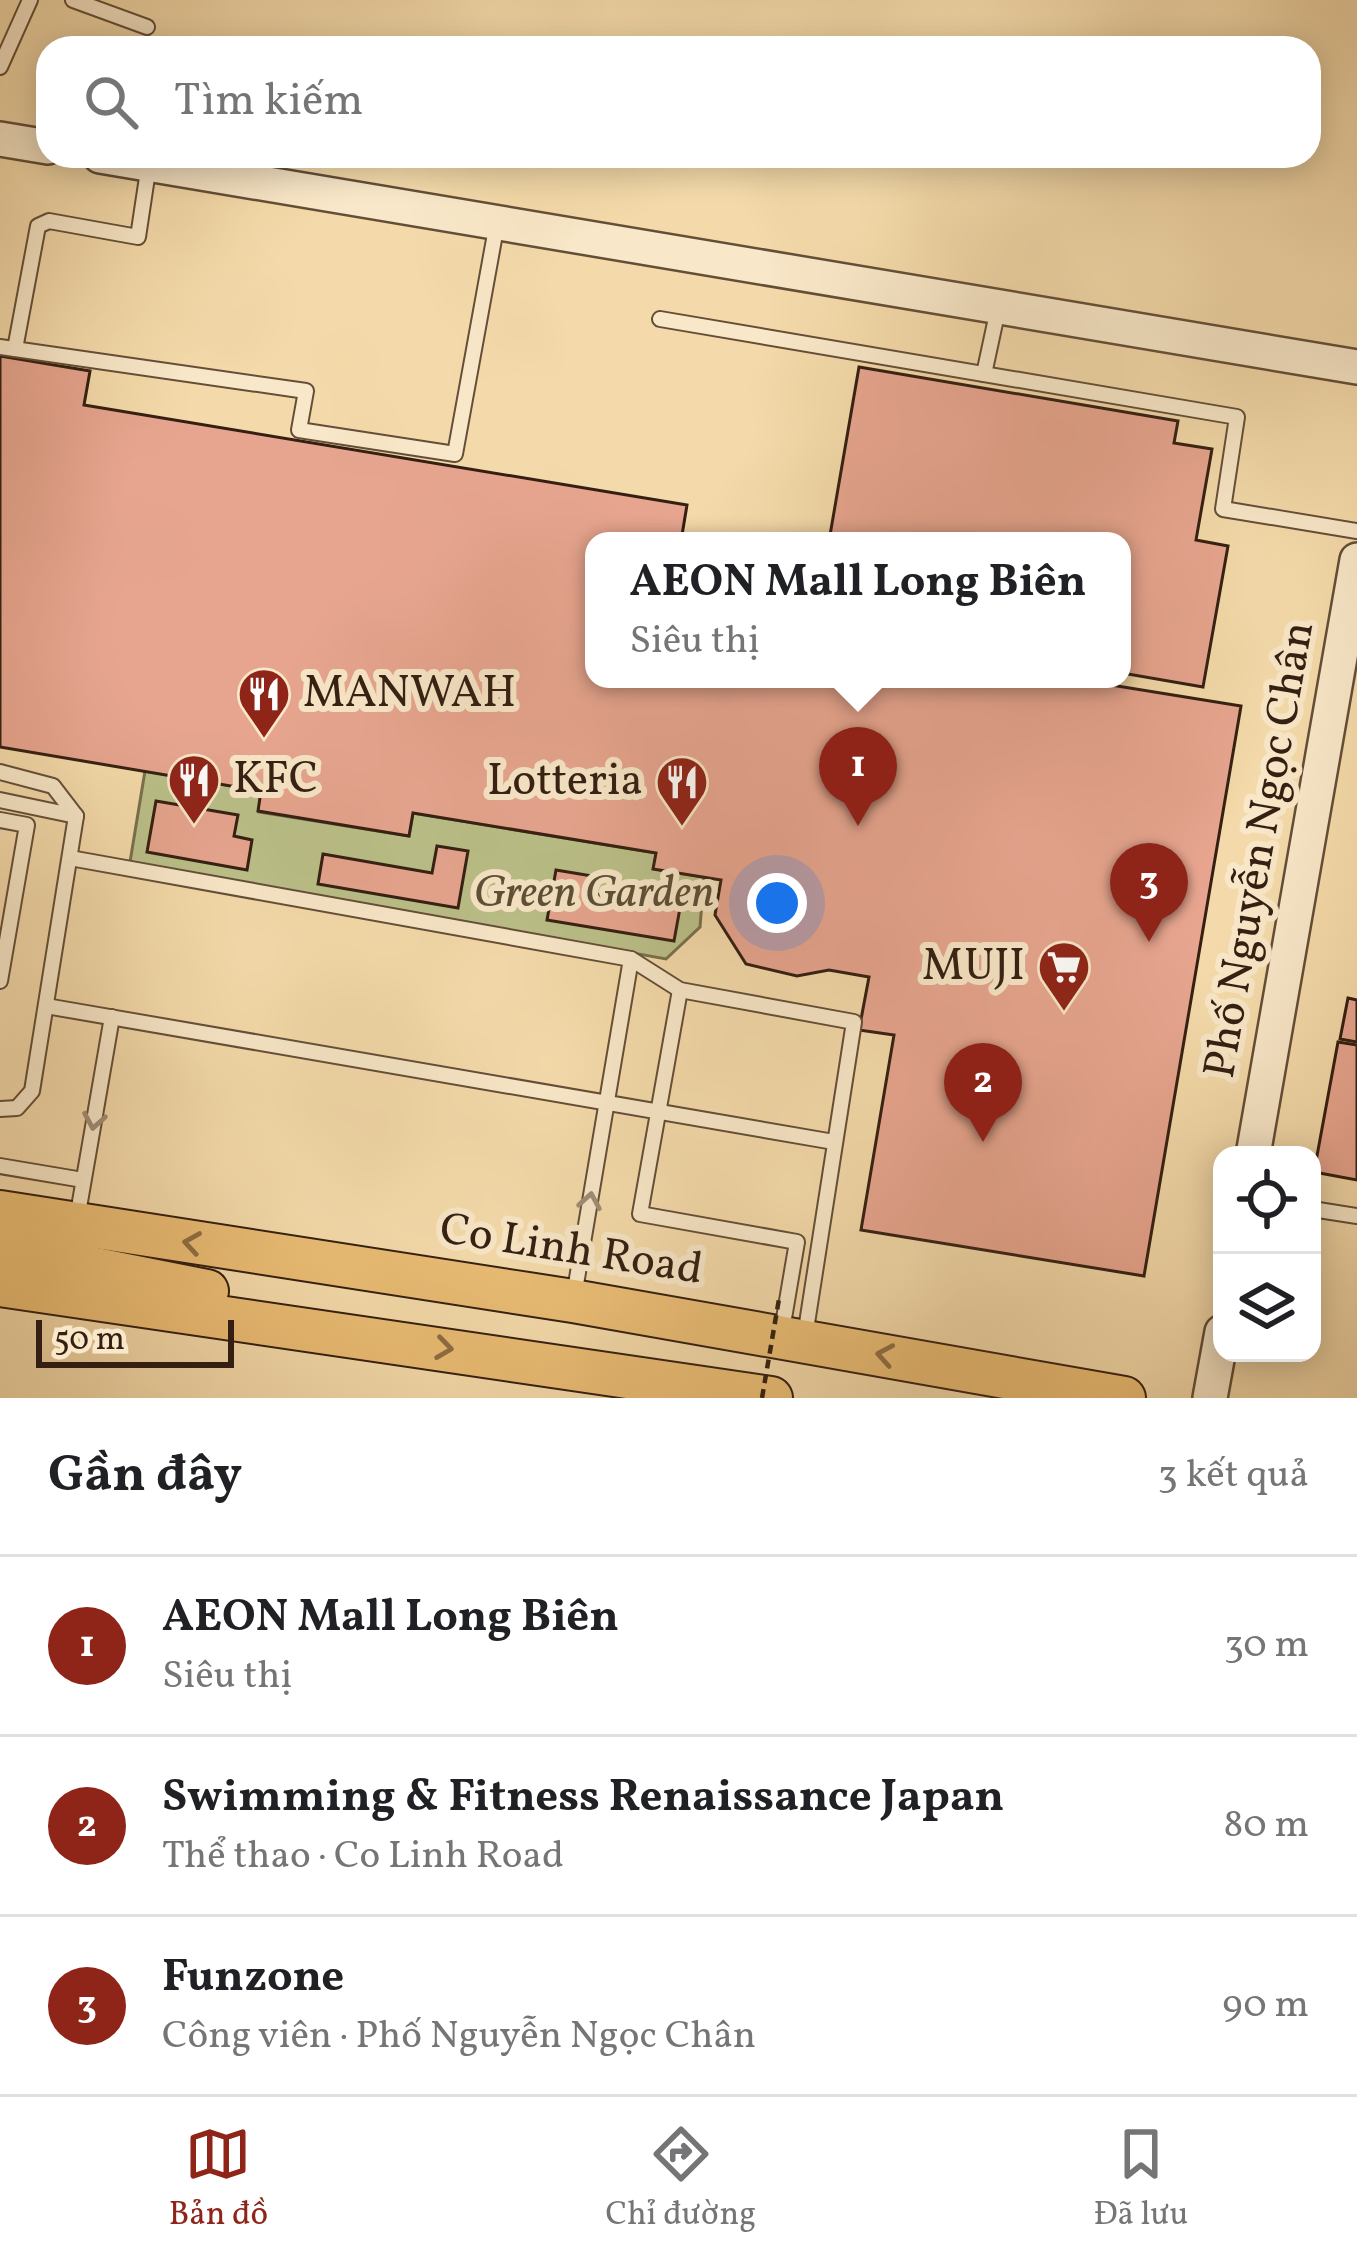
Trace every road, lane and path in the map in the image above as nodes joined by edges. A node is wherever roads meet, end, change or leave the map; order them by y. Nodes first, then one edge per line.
1 (30, 0) edge
2 (73, 0) edge
3 (147, 27) dead end
4 (0, 67) edge
5 (0, 139) edge
6 (36, 145) edge
7 (148, 168) edge
8 (173, 168) edge
9 (497, 223) junction
10 (998, 307) junction
11 (661, 319) dead end
12 (7, 348) edge
13 (1357, 367) edge
14 (984, 374) junction
15 (1357, 530) edge
16 (1357, 560) edge
17 (0, 772) edge
18 (0, 800) edge
19 (76, 816) junction
20 (0, 820) edge
21 (70, 858) junction
22 (631, 959) junction
23 (0, 981) edge
24 (680, 990) junction
25 (46, 1006) junction
26 (112, 1017) junction
27 (607, 1102) junction
28 (0, 1109) edge
29 (658, 1111) junction
30 (834, 1142) junction
31 (1255, 1146) edge
32 (0, 1166) edge
33 (83, 1180) junction
34 (1321, 1210) edge
35 (0, 1212) edge
36 (1357, 1216) edge
37 (76, 1224) junction
38 (0, 1250) edge
39 (349, 1268) junction
40 (176, 1281) junction
41 (0, 1286) edge
42 (573, 1301) junction
43 (788, 1325) junction
44 (328, 1331) junction
45 (1216, 1362) edge
46 (767, 1398) edge
47 (1124, 1398) edge
48 (1210, 1398) edge

1 - 4 lane
2 - 3 lane
5 - 6 street
7 - 12 lane
8 - 9 street
9 - 10 street
9 - 12 lane
10 - 13 street
10 - 14 lane
11 - 14 lane
14 - 15 lane
16 - 31 street, Phố Nguyễn Ngọc Chân
17 - 19 lane
18 - 19 lane
19 - 21 lane
20 - 23 lane
21 - 22 lane
21 - 25 lane
22 - 24 lane
22 - 27 lane
24 - 29 lane
24 - 30 lane
25 - 26 lane
25 - 28 lane
26 - 27 lane
26 -> 33 lane
27 - 29 lane
42 -> 27 lane
29 - 30 lane
29 - 43 lane
30 - 43 lane
32 - 33 lane
33 - 37 lane
34 - 36 lane
35 - 37 main road, Co Linh Road
39 -> 37 main road, Co Linh Road
38 - 40 main road
39 - 40 main road
39 - 42 main road, Co Linh Road
40 - 44 main road
41 - 44 main road
42 - 43 main road, Co Linh Road
43 - 46 path, bridge
47 -> 43 main road, Co Linh Road
44 -> 46 main road
45 - 48 street

